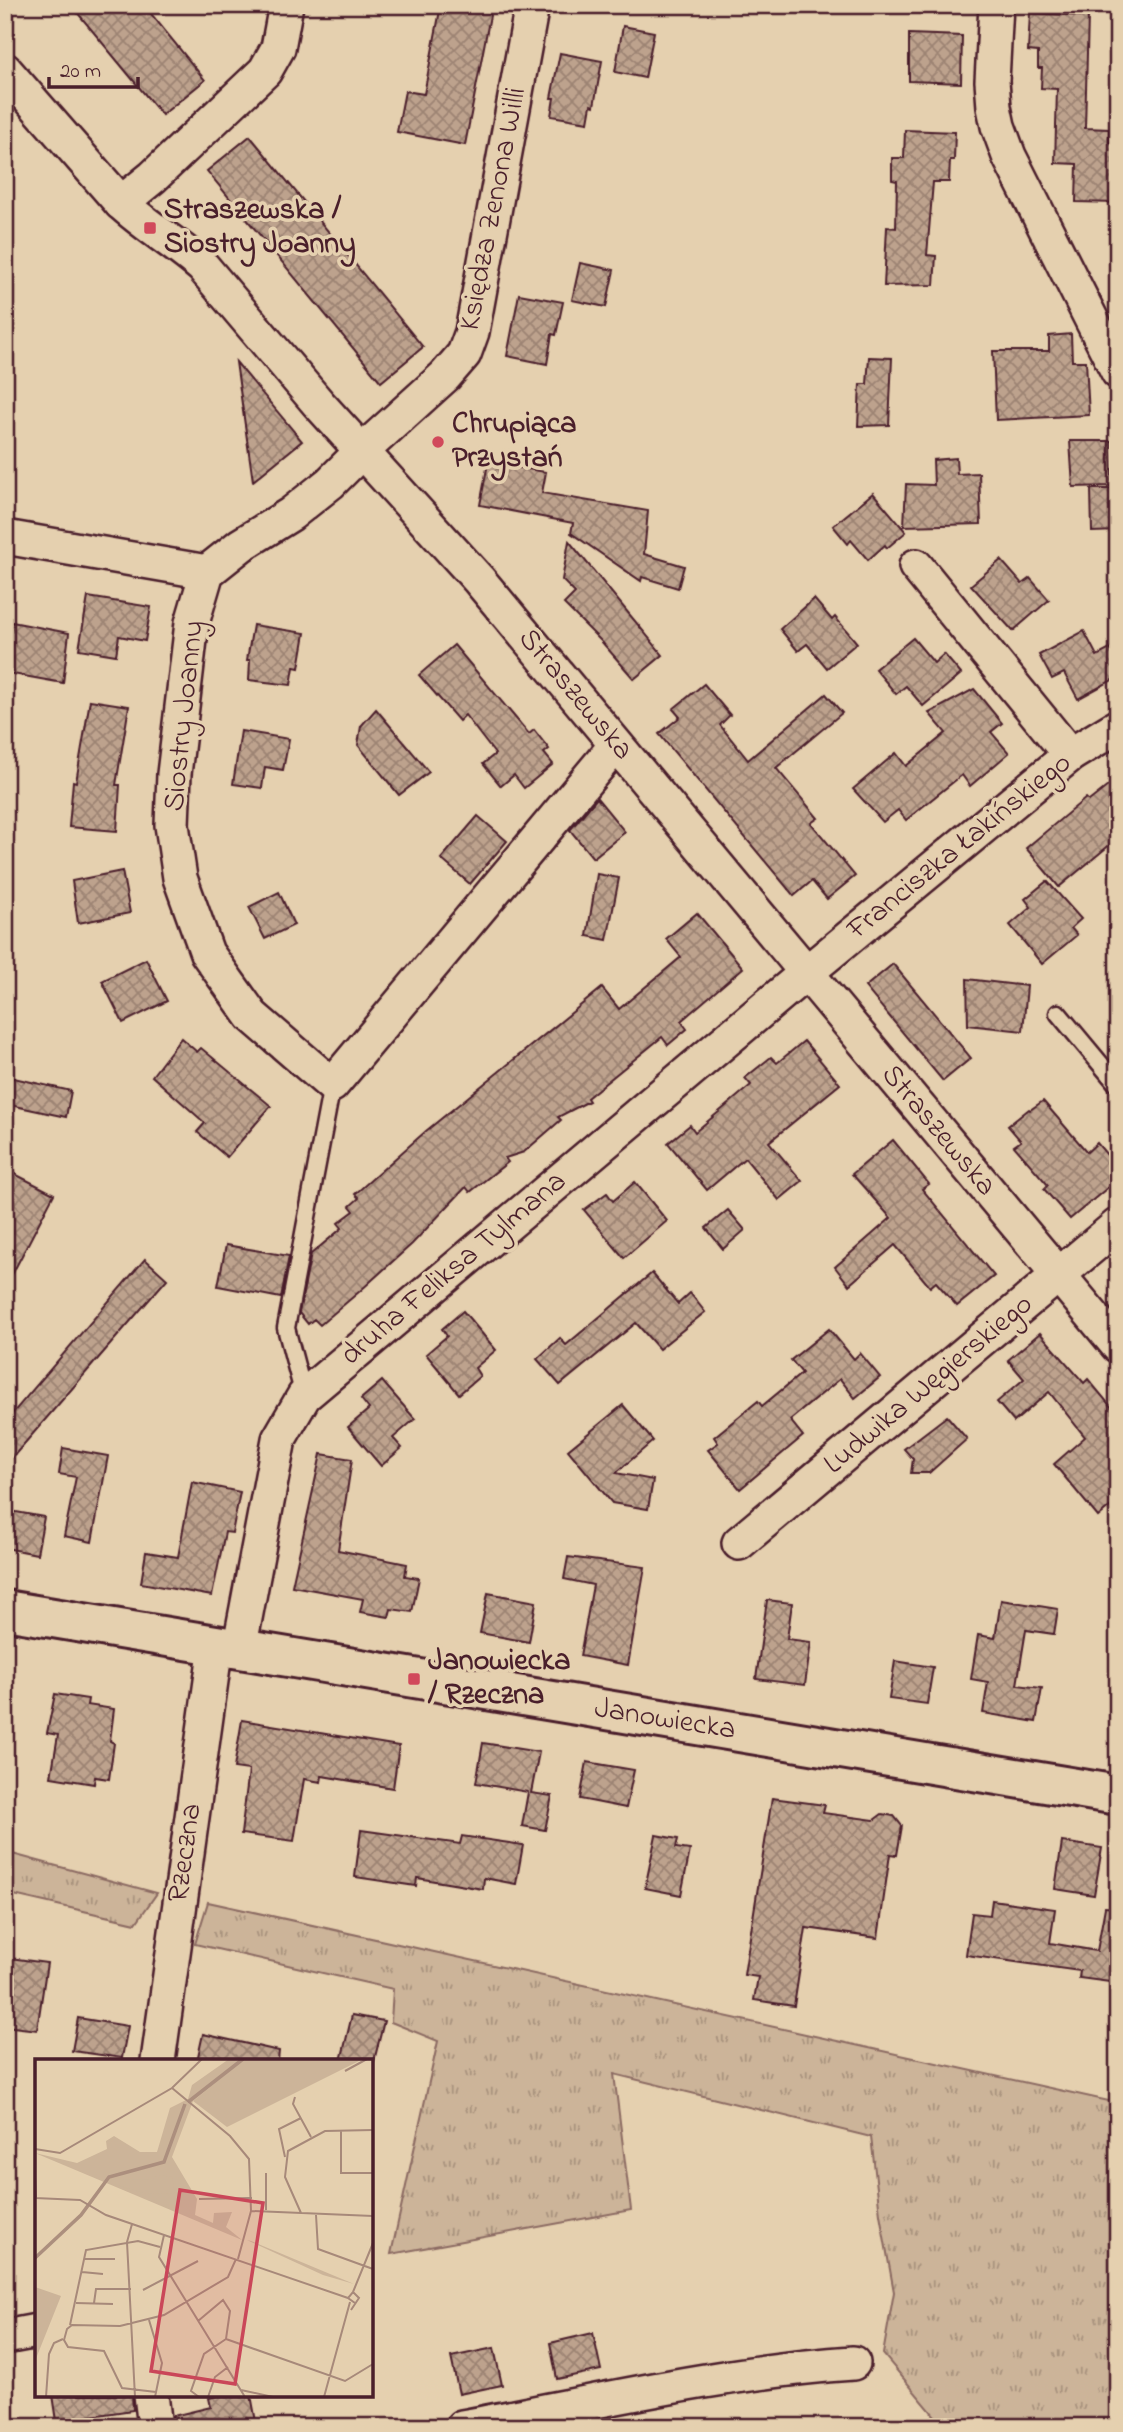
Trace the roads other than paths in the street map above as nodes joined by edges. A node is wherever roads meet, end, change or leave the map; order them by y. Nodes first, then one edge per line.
1 (286, 5) edge
2 (532, 5) edge
3 (996, 5) edge
4 (5, 70) edge
5 (121, 203) junction
6 (1118, 372) edge
7 (361, 452) junction
8 (5, 537) edge
9 (916, 566) dead end
10 (207, 572) junction
11 (1118, 726) edge
12 (617, 745) junction
13 (1070, 755) junction
14 (806, 972) junction
15 (1058, 1013) dead end
16 (1118, 1084) edge
17 (332, 1085) junction
18 (1118, 1226) edge
19 (1059, 1276) junction
20 (1118, 1346) edge
21 (304, 1395) junction
22 (740, 1543) dead end
23 (5, 1610) edge
24 (228, 1648) junction
25 (1118, 1795) edge
26 (158, 2059) edge
27 (35, 2331) edge
28 (5, 2337) edge
29 (853, 2363) dead end
30 (151, 2397) edge
31 (155, 2427) edge
32 (462, 2427) edge

1 - 5 street
2 - 7 street, Księdza Zenona Willi
3 - 6 street
4 - 5 street, Straszewska
5 - 7 street, Straszewska
7 - 10 street
7 - 12 street, Straszewska
8 - 10 street
9 - 13 street
10 - 17 street, Siostry Joanny
11 - 13 street, Franciszka Łakińskiego
12 - 14 street, Straszewska
12 - 17 street
13 - 14 street, Franciszka Łakińskiego
14 - 19 street, Straszewska
14 - 21 street, druha Feliksa Tylmana
15 - 16 lane
17 - 21 lane
18 - 19 street, Ludwika Węgierskiego
19 - 20 street, Straszewska
19 - 22 street, Ludwika Węgierskiego
21 - 24 street, druha Feliksa Tylmana
23 - 24 street, Janowiecka
24 - 25 street, Janowiecka
24 - 26 street, Rzeczna
27 - 28 street
29 - 32 street
30 - 31 street

